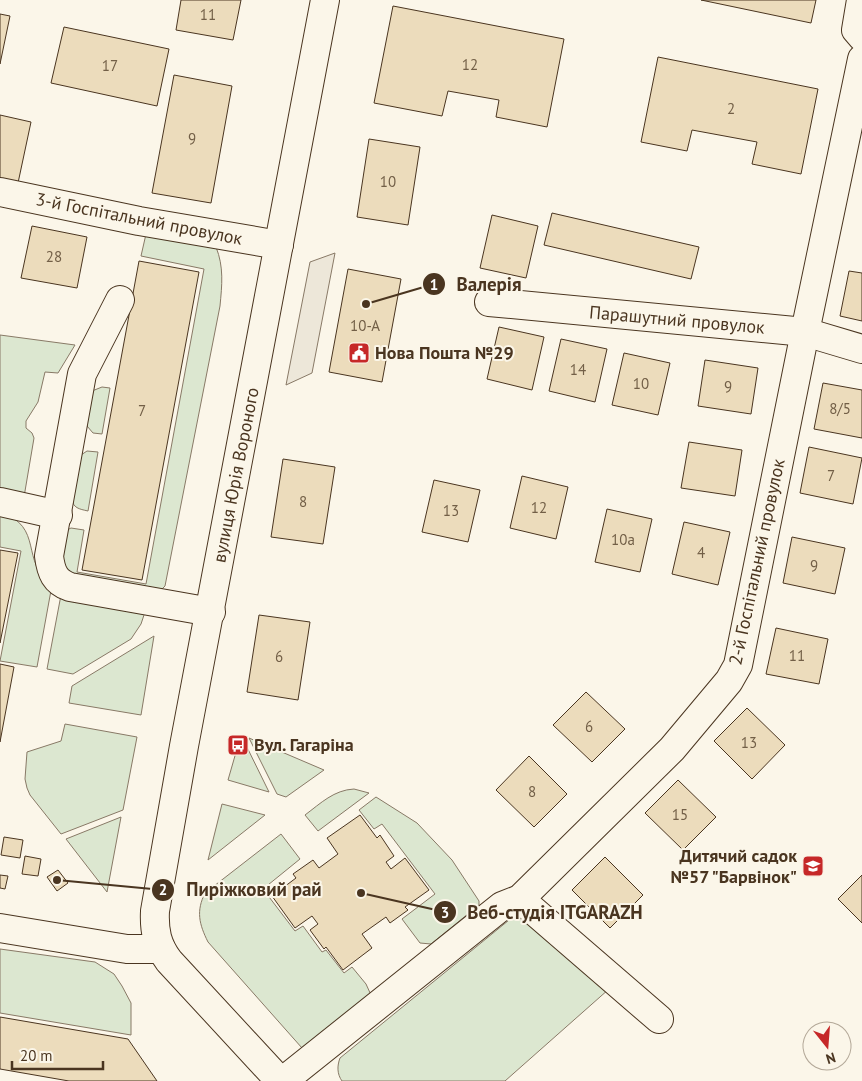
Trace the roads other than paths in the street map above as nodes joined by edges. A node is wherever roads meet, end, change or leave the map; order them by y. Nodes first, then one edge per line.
1 (325, 0) edge
2 (861, 0) edge
3 (862, 37) edge
4 (862, 59) edge
5 (0, 192) edge
6 (279, 245) junction
7 (120, 300) dead end
8 (489, 302) dead end
9 (805, 332) junction
10 (862, 349) edge
11 (0, 502) edge
12 (58, 515) junction
13 (211, 612) junction
14 (520, 899) junction
15 (0, 928) edge
16 (161, 949) junction
17 (659, 1019) dead end
18 (282, 1081) edge

1 - 6 street, вулиця Юрія Вороного
2 - 3 street
4 - 9 street, 2-й Госпітальний провулок
5 - 6 street, 3-й Госпітальний провулок
6 - 13 street, вулиця Юрія Вороного
7 - 12 street
8 - 9 street, Парашутний провулок
9 - 10 street, Парашутний провулок
9 - 14 street, 2-й Госпітальний провулок
11 - 12 street
12 - 13 street
13 - 16 street, вулиця Юрія Вороного
14 - 17 street
14 - 18 street, 2-й Госпітальний провулок
15 - 16 street
16 - 18 street

